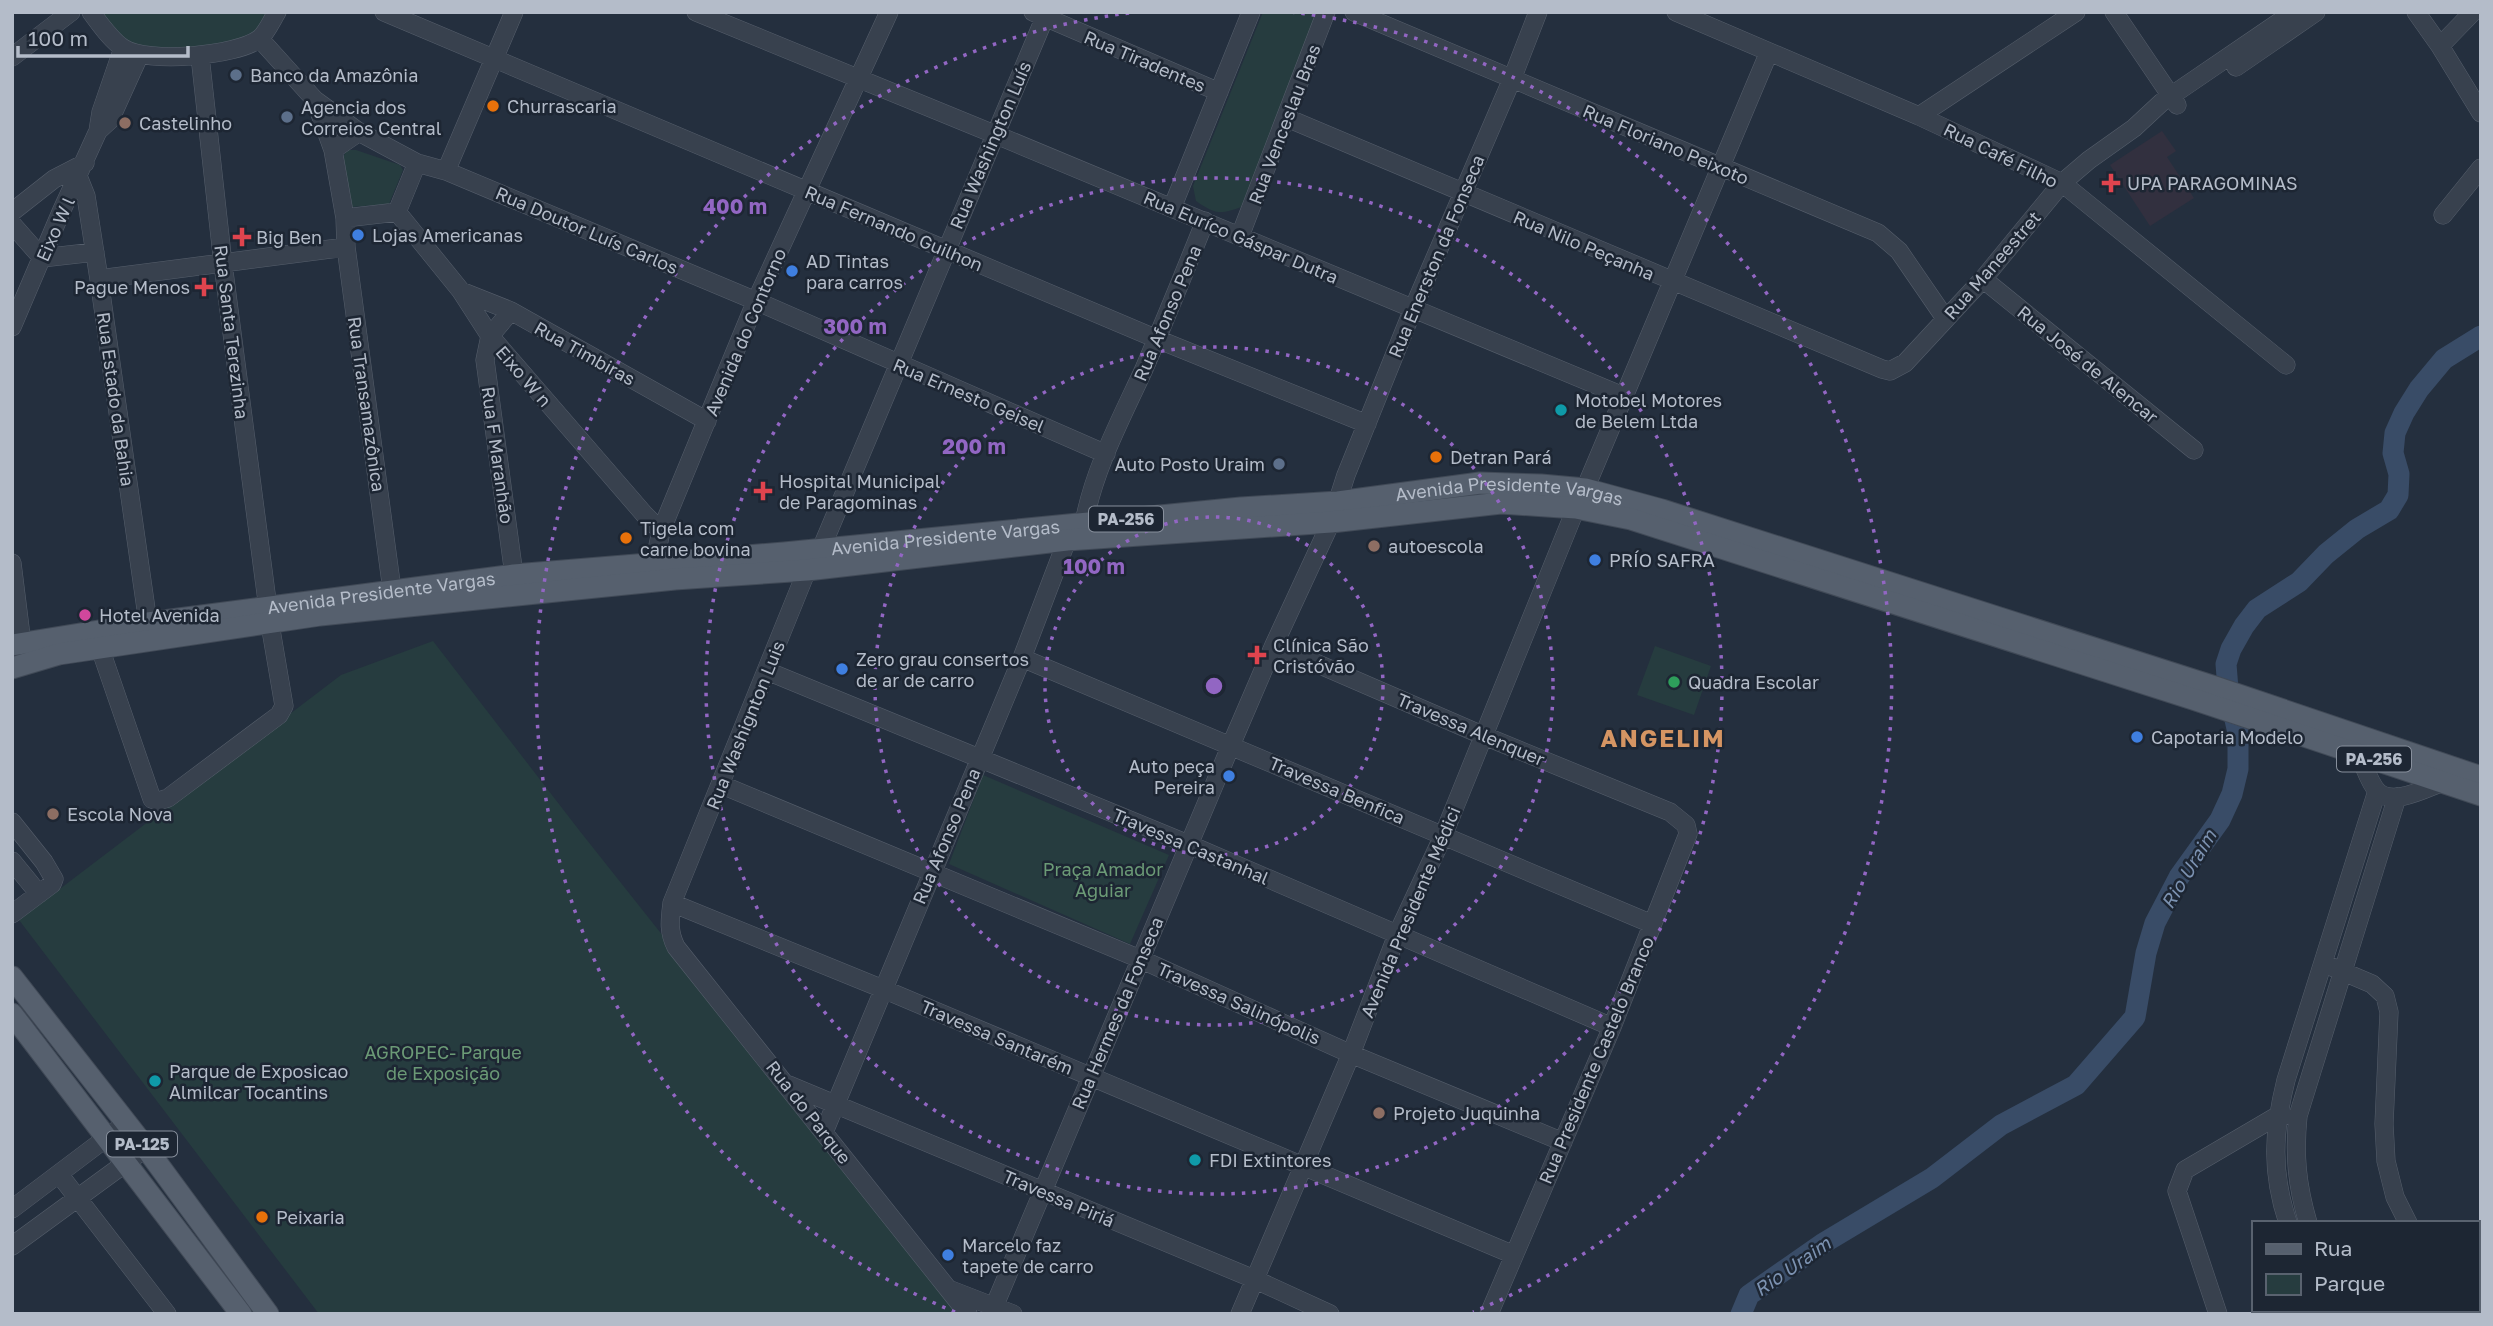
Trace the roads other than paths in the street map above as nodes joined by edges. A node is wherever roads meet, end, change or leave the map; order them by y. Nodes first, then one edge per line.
1 (71, 12) edge
2 (91, 12) edge
3 (277, 12) edge
4 (384, 12) edge
5 (514, 12) edge
6 (696, 12) edge
7 (889, 12) edge
8 (1251, 12) edge
9 (1326, 12) edge
10 (1354, 12) edge
11 (1538, 12) edge
12 (1676, 12) edge
13 (2076, 12) edge
14 (2114, 12) edge
15 (2294, 12) edge
16 (2316, 12) edge
17 (2416, 12) edge
18 (2473, 12) edge
19 (1042, 14) edge
20 (260, 39) junction
21 (2440, 46) junction
22 (123, 48) junction
23 (1769, 52) junction
24 (139, 56) junction
25 (200, 56) junction
26 (12, 57) edge
27 (494, 59) junction
28 (858, 78) junction
29 (1512, 79) junction
30 (1219, 92) junction
31 (315, 100) junction
32 (2174, 101) junction
33 (2481, 113) edge
34 (1919, 116) junction
35 (1287, 118) junction
36 (98, 131) junction
37 (359, 132) junction
38 (994, 134) junction
39 (333, 150) junction
40 (417, 163) junction
41 (1721, 167) junction
42 (2481, 168) edge
43 (82, 169) junction
44 (446, 171) junction
45 (2062, 183) junction
46 (806, 191) junction
47 (1462, 193) junction
48 (1172, 208) junction
49 (12, 212) edge
50 (397, 212) junction
51 (2443, 215) dead end
52 (345, 218) junction
53 (1205, 221) junction
54 (12, 224) edge
55 (1240, 236) junction
56 (346, 247) junction
57 (946, 249) junction
58 (95, 252) junction
59 (42, 258) junction
60 (223, 264) junction
61 (99, 279) junction
62 (1983, 279) junction
63 (1671, 282) junction
64 (461, 291) junction
65 (756, 301) junction
66 (1413, 309) junction
67 (511, 312) junction
68 (1945, 318) junction
69 (12, 327) edge
70 (490, 336) junction
71 (1157, 339) junction
72 (898, 364) junction
73 (2286, 365) dead end
74 (1881, 369) joint
75 (1623, 396) junction
76 (708, 421) junction
77 (1367, 424) junction
78 (2194, 450) dead end
79 (1106, 454) junction
80 (1580, 498) junction
81 (1338, 502) junction
82 (1331, 522) junction
83 (1084, 523) junction
84 (661, 531) junction
85 (1067, 540) junction
86 (821, 549) junction
87 (12, 563) edge
88 (807, 570) junction
89 (654, 573) junction
90 (514, 575) junction
91 (392, 590) junction
92 (269, 615) junction
93 (148, 623) junction
94 (17, 644) edge
95 (1274, 645) junction
96 (100, 648) junction
97 (1022, 658) junction
98 (12, 668) edge
99 (767, 671) junction
100 (2268, 715) junction
101 (1482, 735) junction
102 (1231, 745) junction
103 (2359, 755) junction
104 (980, 758) junction
105 (2481, 777) edge
106 (2443, 782) junction
107 (722, 785) junction
108 (2377, 791) junction
109 (2481, 795) edge
110 (2397, 797) junction
111 (1670, 812) joint
112 (12, 822) edge
113 (1443, 836) junction
114 (1188, 844) junction
115 (12, 861) edge
116 (44, 862) junction
117 (931, 872) junction
118 (2351, 874) junction
119 (2371, 880) junction
120 (18, 882) edge
121 (39, 894) junction
122 (672, 903) junction
123 (12, 914) edge
124 (1653, 924) junction
125 (1397, 935) junction
126 (1140, 959) junction
127 (2322, 965) junction
128 (2342, 970) junction
129 (12, 977) edge
130 (883, 989) junction
131 (12, 1014) edge
132 (1612, 1027) junction
133 (1351, 1054) junction
134 (1091, 1076) junction
135 (787, 1085) junction
136 (836, 1104) junction
137 (2277, 1116) junction
138 (2298, 1116) junction
139 (126, 1124) junction
140 (824, 1132) junction
141 (107, 1138) junction
142 (1563, 1142) junction
143 (146, 1148) junction
144 (126, 1163) junction
145 (1303, 1166) junction
146 (59, 1174) junction
147 (1043, 1192) junction
148 (78, 1197) junction
149 (12, 1209) edge
150 (2287, 1221) edge
151 (2307, 1221) edge
152 (2407, 1221) edge
153 (12, 1246) edge
154 (1514, 1255) junction
155 (1254, 1279) junction
156 (951, 1290) junction
157 (993, 1310) edge
158 (166, 1314) edge
159 (241, 1314) edge
160 (268, 1314) edge
161 (968, 1314) edge
162 (1013, 1314) edge
163 (1240, 1314) edge
164 (1330, 1314) edge
165 (1489, 1314) edge
166 (2218, 1314) edge

1 - 26 street
2 - 22 street
3 - 20 street
4 - 27 street, Rua Fernando Guilhon
5 - 27 street
6 - 28 street, Rua Euríco Gáspar Dutra
7 - 28 street, Avenida do Contorno
8 - 30 street
9 - 35 street, Rua Venceslau Bras
10 - 29 street, Rua Floriano Peixoto
11 - 29 street, Rua Enerston da Fonseca
12 - 23 street, Rua Café Filho
13 - 34 street
14 - 32 street
15 - 32 street, Rua Maneestret
16 - 32 street, Rua Maneestret
17 - 21 street
18 - 21 street
19 - 30 street, Rua Tiradentes
19 - 38 street, Rua Washington Luís
20 - 25 street
20 - 31 street
21 - 33 street
22 - 24 street
22 - 36 street, Eixo W l
23 - 34 street, Rua Café Filho
23 - 41 street, Avenida Presidente Médici
24 - 25 street
24 - 36 street, Eixo W l
25 - 60 street, Rua Santa Terezinha
27 - 44 street
27 - 46 street, Rua Fernando Guilhon
28 - 38 street, Rua Euríco Gáspar Dutra
28 - 46 street, Avenida do Contorno
29 - 41 street, Rua Floriano Peixoto
29 - 47 street, Rua Enerston da Fonseca
30 - 48 street
31 - 37 street, Rua Doutor Luís Carlos
31 - 39 street, Rua Transamazônica
32 - 45 street, Rua Maneestret
34 - 45 street, Rua Café Filho
35 - 47 street, Rua Nilo Peçanha
35 - 55 street, Rua Venceslau Bras
36 - 43 street, Eixo W l
37 - 39 street
37 - 40 street, Rua Doutor Luís Carlos
38 - 48 street, Rua Euríco Gáspar Dutra
38 - 57 street, Rua Washington Luís
39 - 52 street, Rua Transamazônica
40 - 44 street, Rua Doutor Luís Carlos
40 - 50 street
41 - 63 street, Avenida Presidente Médici
41 - 68 street, Rua Floriano Peixoto
42 - 51 street
43 - 49 street
43 - 58 street, Rua Estado da Bahia
43 - 59 street, Eixo W l
44 - 65 street, Rua Doutor Luís Carlos
45 - 62 street, Rua Maneestret
45 - 73 street, Rua Café Filho
46 - 57 street, Rua Fernando Guilhon
46 - 65 street, Avenida do Contorno
47 - 63 street, Rua Nilo Peçanha
47 - 66 street, Rua Enerston da Fonseca
48 - 53 street, Rua Euríco Gáspar Dutra
50 - 52 street
50 - 64 street, Eixo W n
52 - 56 street, Rua Transamazônica
53 - 55 street, Rua Euríco Gáspar Dutra
53 - 71 street, Rua Afonso Pena
54 - 59 street
55 - 66 street, Rua Euríco Gáspar Dutra
56 - 60 street
56 - 91 street, Rua Transamazônica
57 - 71 street, Rua Fernando Guilhon
57 - 72 street, Rua Washington Luís
58 - 59 street
58 - 61 street, Rua Estado da Bahia
59 - 69 street, Eixo W l
60 - 61 street
60 - 92 street, Rua Santa Terezinha
61 - 93 street, Rua Estado da Bahia
62 - 68 street, Rua Maneestret
62 - 78 street, Rua José de Alencar
63 - 74 street, Rua Nilo Peçanha
63 - 75 street, Avenida Presidente Médici
64 - 67 street, Rua Timbiras
64 - 70 street, Eixo W n
65 - 72 street, Rua Ernesto Geisel
65 - 76 street, Avenida do Contorno
66 - 75 street, Rua Euríco Gáspar Dutra
66 - 77 street, Rua Enerston da Fonseca
67 - 70 street
67 - 76 street, Rua Timbiras
68 - 74 street, Rua Maneestret
70 - 84 street, Eixo W n
70 - 90 street, Rua F Maranhão
71 - 77 street, Rua Fernando Guilhon
71 - 79 street, Rua Afonso Pena
72 - 79 street, Rua Ernesto Geisel
72 - 86 street, Rua Washington Luís
75 - 80 street, Avenida Presidente Médici
76 - 84 street, Avenida do Contorno
77 - 81 street, Rua Enerston da Fonseca
79 - 83 street, Rua Afonso Pena
80 - 81 main road, Avenida Presidente Vargas / PA-256
80 - 82 main road, Avenida Presidente Vargas / PA-256
80 - 100 main road, Avenida Presidente Vargas / PA-256
80 - 101 street, Avenida Presidente Médici
81 - 82 street, Rua Enerston da Fonseca
81 - 83 main road, Avenida Presidente Vargas / PA-256
82 - 85 main road, Avenida Presidente Vargas / PA-256
82 - 95 street, Rua Hermes da Fonseca
83 - 86 main road, Avenida Presidente Vargas / PA-256
84 - 89 street, Avenida do Contorno
85 - 88 main road, Avenida Presidente Vargas / PA-256
85 - 97 street, Rua Afonso Pena
86 - 88 street, Rua Washignton Luis
86 - 89 main road, Avenida Presidente Vargas / PA-256
87 - 94 street
88 - 89 main road, Avenida Presidente Vargas / PA-256
88 - 99 street, Rua Washignton Luis
89 - 90 main road, Avenida Presidente Vargas / PA-256
89 - 92 main road, Avenida Presidente Vargas / PA-256
90 - 91 main road, Avenida Presidente Vargas / PA-256
91 - 92 main road, Avenida Presidente Vargas / PA-256
92 - 93 main road, Avenida Presidente Vargas / PA-256
92 - 96 main road, Avenida Presidente Vargas / PA-256
92 - 96 street, Rua Santa Terezinha
93 - 94 main road, Avenida Presidente Vargas / PA-256
95 - 101 street, Travessa Alenquer
95 - 102 street, Rua Hermes da Fonseca
96 - 98 main road, Avenida Presidente Vargas / PA-256
97 - 102 street, Travessa Benfica
97 - 104 street, Rua Afonso Pena
99 - 104 street, Travessa Castanhal
99 - 107 street, Rua Washignton Luis
100 - 103 main road, PA-256
100 - 105 main road, PA-256
101 - 111 street, Travessa Alenquer
101 - 113 street, Avenida Presidente Médici
102 - 113 street, Travessa Benfica
102 - 114 street, Rua Hermes da Fonseca
103 - 106 main road, PA-256
103 - 108 street
104 - 114 street, Travessa Castanhal
104 - 117 street, Rua Afonso Pena
106 - 109 main road, PA-256
106 - 110 street
107 - 117 street, Travessa Salinópolis
107 - 122 street, Rua Washignton Luis
108 - 110 street
108 - 118 street
110 - 119 street
111 - 124 street, Rua Presidente Castelo Branco
112 - 116 street
113 - 124 street, Travessa Benfica
113 - 125 street, Avenida Presidente Médici
114 - 125 street, Travessa Castanhal
114 - 126 street, Rua Hermes da Fonseca
115 - 120 street
116 - 120 street
116 - 121 street
117 - 126 street, Travessa Salinópolis
117 - 130 street, Rua Afonso Pena
118 - 119 street
118 - 127 street
119 - 128 street
120 - 121 street
121 - 123 street
122 - 130 street, Travessa Santarém
122 - 135 street, Rua do Parque
124 - 132 street, Rua Presidente Castelo Branco
125 - 132 street, Travessa Castanhal
125 - 133 street, Avenida Presidente Médici
126 - 133 street, Travessa Salinópolis
126 - 134 street, Rua Hermes da Fonseca
127 - 128 street
127 - 137 street
128 - 138 street
128 - 152 street
129 - 139 main road, PA-125 / PA-125
130 - 134 street, Travessa Santarém
130 - 136 street, Rua Afonso Pena
131 - 141 main road, PA-125
132 - 142 street, Rua Presidente Castelo Branco
133 - 142 street, Travessa Salinópolis
133 - 145 street, Avenida Presidente Médici
134 - 145 street, Travessa Santarém
134 - 147 street, Rua Hermes da Fonseca
135 - 136 street, Travessa Piriá
135 - 140 street, Rua do Parque
136 - 140 street, Rua Afonso Pena
136 - 147 street, Travessa Piriá
137 - 138 street
137 - 150 street
137 - 166 street
138 - 151 street
139 - 141 street
139 - 143 main road, PA-125 / PA-125
140 - 156 street, Rua do Parque
141 - 144 main road, PA-125
141 - 146 street
142 - 154 street, Rua Presidente Castelo Branco
143 - 144 street
143 - 160 main road, PA-125 / PA-125
144 - 148 street
144 - 159 main road, PA-125
145 - 154 street, Travessa Santarém
145 - 155 street, Avenida Presidente Médici
146 - 148 street
146 - 149 street
147 - 155 street, Travessa Piriá
147 - 157 street, Rua Hermes da Fonseca
148 - 153 street
148 - 158 street
154 - 165 street, Rua Presidente Castelo Branco
155 - 163 street, Avenida Presidente Médici
155 - 164 street, Travessa Piriá
156 - 157 street
156 - 161 street, Rua do Parque
157 - 162 street

